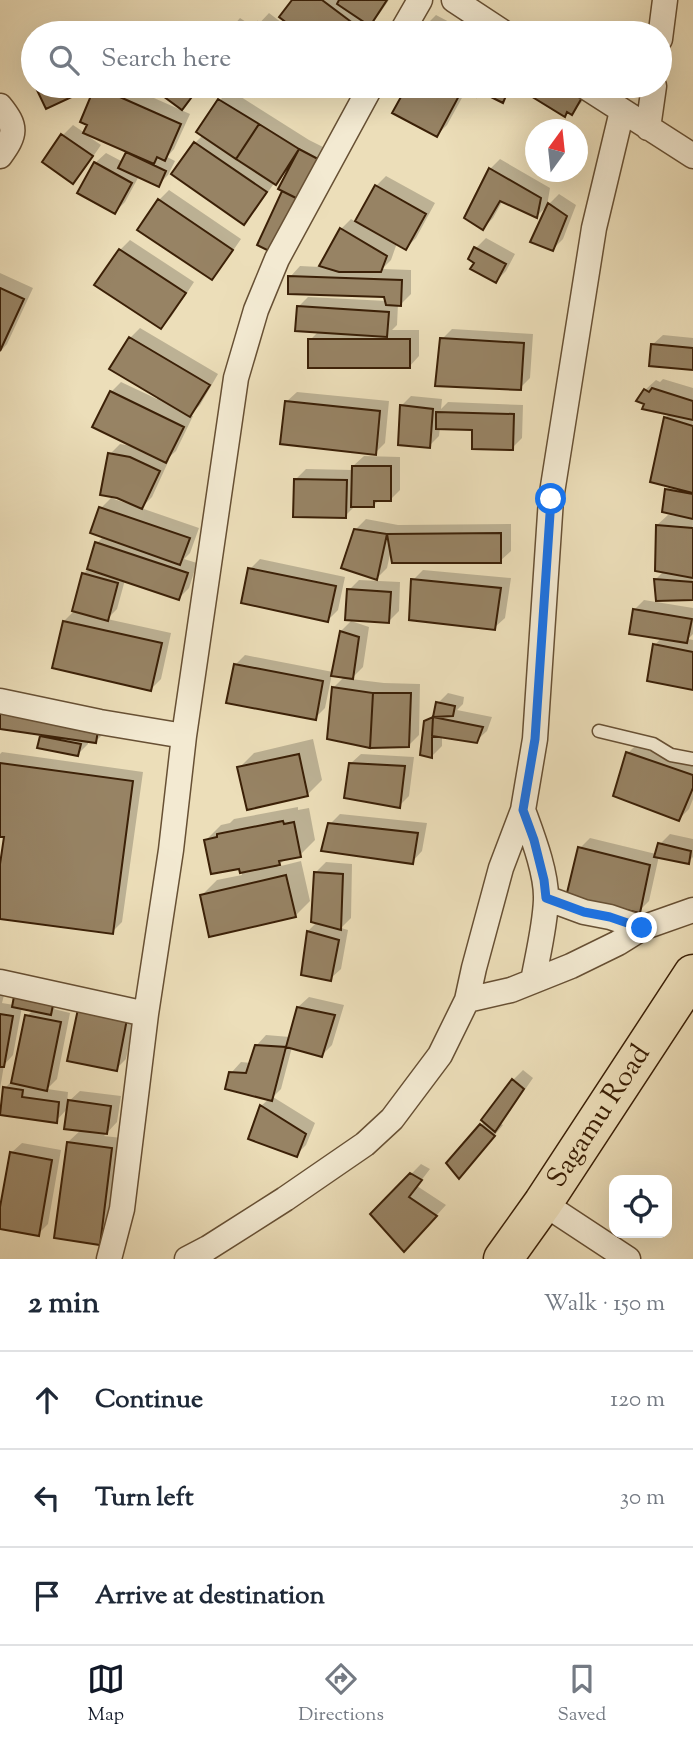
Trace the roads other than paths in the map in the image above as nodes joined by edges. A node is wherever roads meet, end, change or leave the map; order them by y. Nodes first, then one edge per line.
1 (421, 0) edge
2 (454, 0) edge
3 (665, 0) edge
4 (408, 21) edge
5 (486, 21) edge
6 (662, 21) edge
7 (364, 98) edge
8 (602, 98) edge
9 (652, 98) edge
10 (0, 106) edge
11 (622, 111) junction
12 (648, 128) junction
13 (0, 156) edge
14 (693, 156) edge
15 (0, 701) edge
16 (599, 731) dead end
17 (184, 736) junction
18 (693, 759) edge
19 (523, 810) junction
20 (546, 898) junction
21 (693, 910) edge
22 (642, 928) junction
23 (693, 974) edge
24 (533, 981) junction
25 (0, 982) edge
26 (467, 1000) junction
27 (146, 1014) junction
28 (543, 1203) junction
29 (109, 1259) edge
30 (187, 1259) edge
31 (503, 1259) edge
32 (628, 1259) edge

1 - 4 street
2 - 5 street
3 - 6 street
7 - 17 street
8 - 11 street
9 - 12 street
10 - 13 street
11 - 12 street
11 - 19 street
12 - 14 street
15 - 17 street
16 - 18 lane
17 - 27 street
19 - 20 street
19 - 26 street
20 - 22 street
20 - 24 street
21 - 22 street
22 - 24 street
23 - 28 highway, Sagamu Road
24 - 26 street
25 - 27 street
26 - 30 street
27 - 29 street
28 - 31 highway, Sagamu Road
28 - 32 street

